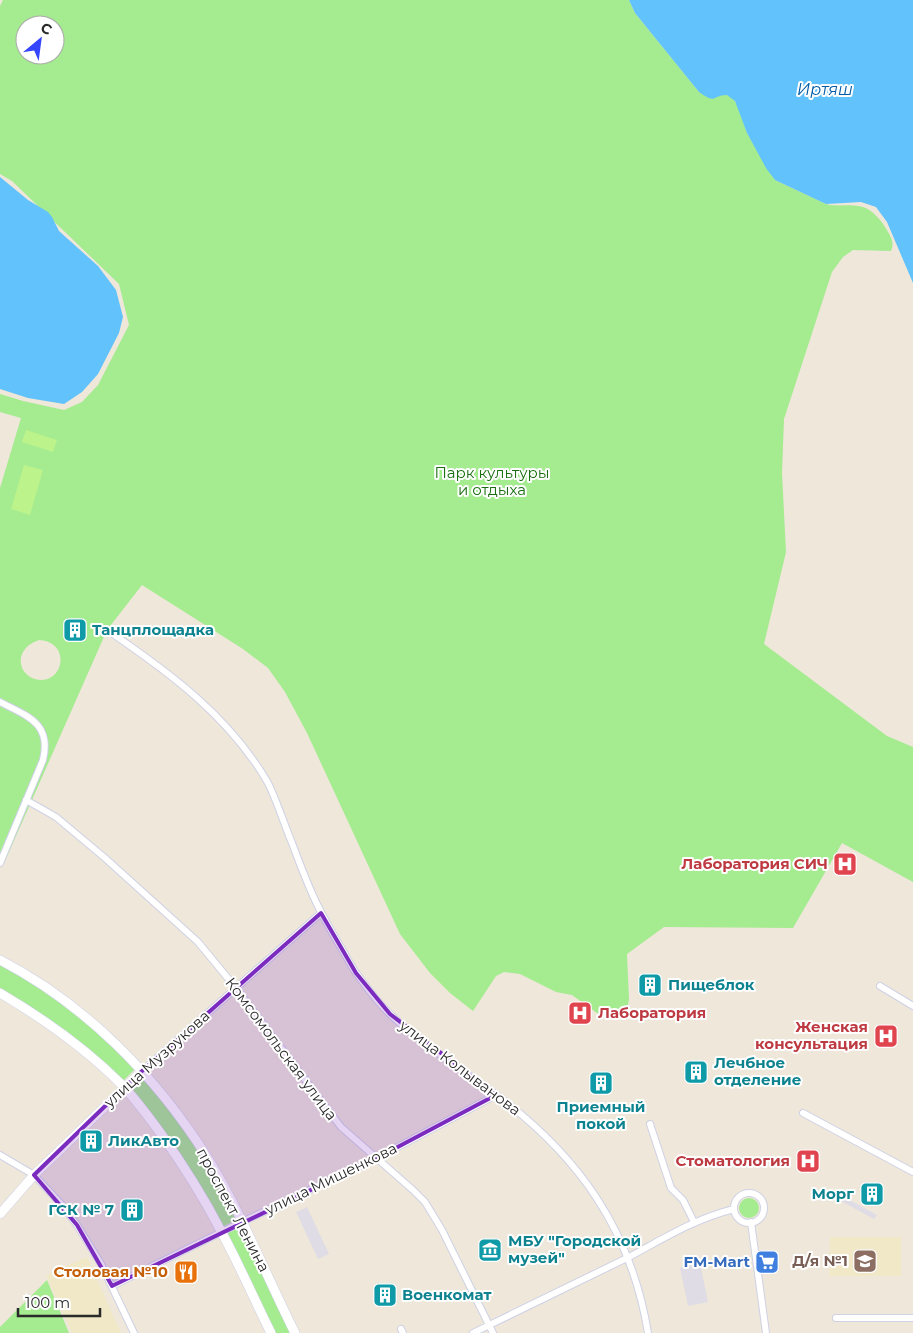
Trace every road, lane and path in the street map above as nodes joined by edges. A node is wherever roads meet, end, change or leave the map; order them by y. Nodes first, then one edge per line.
1 (107, 630) dead end
2 (0, 702) edge
3 (26, 800) junction
4 (0, 863) edge
5 (321, 913) junction
6 (0, 960) edge
7 (880, 986) dead end
8 (236, 988) junction
9 (0, 993) edge
10 (913, 1006) edge
11 (142, 1071) junction
12 (124, 1087) junction
13 (496, 1095) junction
14 (802, 1113) dead end
15 (650, 1124) dead end
16 (0, 1155) edge
17 (377, 1158) junction
18 (913, 1172) edge
19 (34, 1175) junction
20 (734, 1210) junction
21 (0, 1214) edge
22 (242, 1222) junction
23 (694, 1222) junction
24 (751, 1222) junction
25 (222, 1232) junction
26 (628, 1258) junction
27 (112, 1286) junction
28 (836, 1318) dead end
29 (913, 1318) edge
30 (489, 1325) junction
31 (134, 1333) edge
32 (271, 1333) edge
33 (295, 1333) edge
34 (474, 1333) edge
35 (493, 1333) edge
36 (648, 1333) edge
37 (766, 1333) edge

1 - 5 street, улица Колыванова
2 - 3 street
3 - 4 street
3 - 8 street, Комсомольская улица
5 - 8 street, улица Музрукова
5 - 13 street, улица Колыванова
6 - 11 street, проспект Ленина
7 - 10 street
8 - 11 street, улица Музрукова
8 - 17 street, Комсомольская улица
9 - 12 street, проспект Ленина
11 - 12 street, улица Музрукова
11 - 22 street, проспект Ленина
12 - 19 street, улица Музрукова
12 - 25 street, проспект Ленина
13 - 17 street, улица Мишенкова
13 - 26 street, улица Колыванова
14 - 18 street
15 - 23 street
16 - 19 street
17 - 22 street, улица Мишенкова
17 - 30 street, Комсомольская улица
19 - 21 street, улица Музрукова
19 - 27 street
20 - 23 street
20 - 24 street
20 - 24 street
22 - 25 street, улица Мишенкова
22 - 33 street, проспект Ленина
23 - 26 street
24 - 37 street
25 - 27 street, улица Мишенкова
25 - 32 street, проспект Ленина
26 - 30 street
26 - 36 street, улица Колыванова
27 - 31 street
28 - 29 street
30 - 34 street
30 - 35 street, Комсомольская улица

